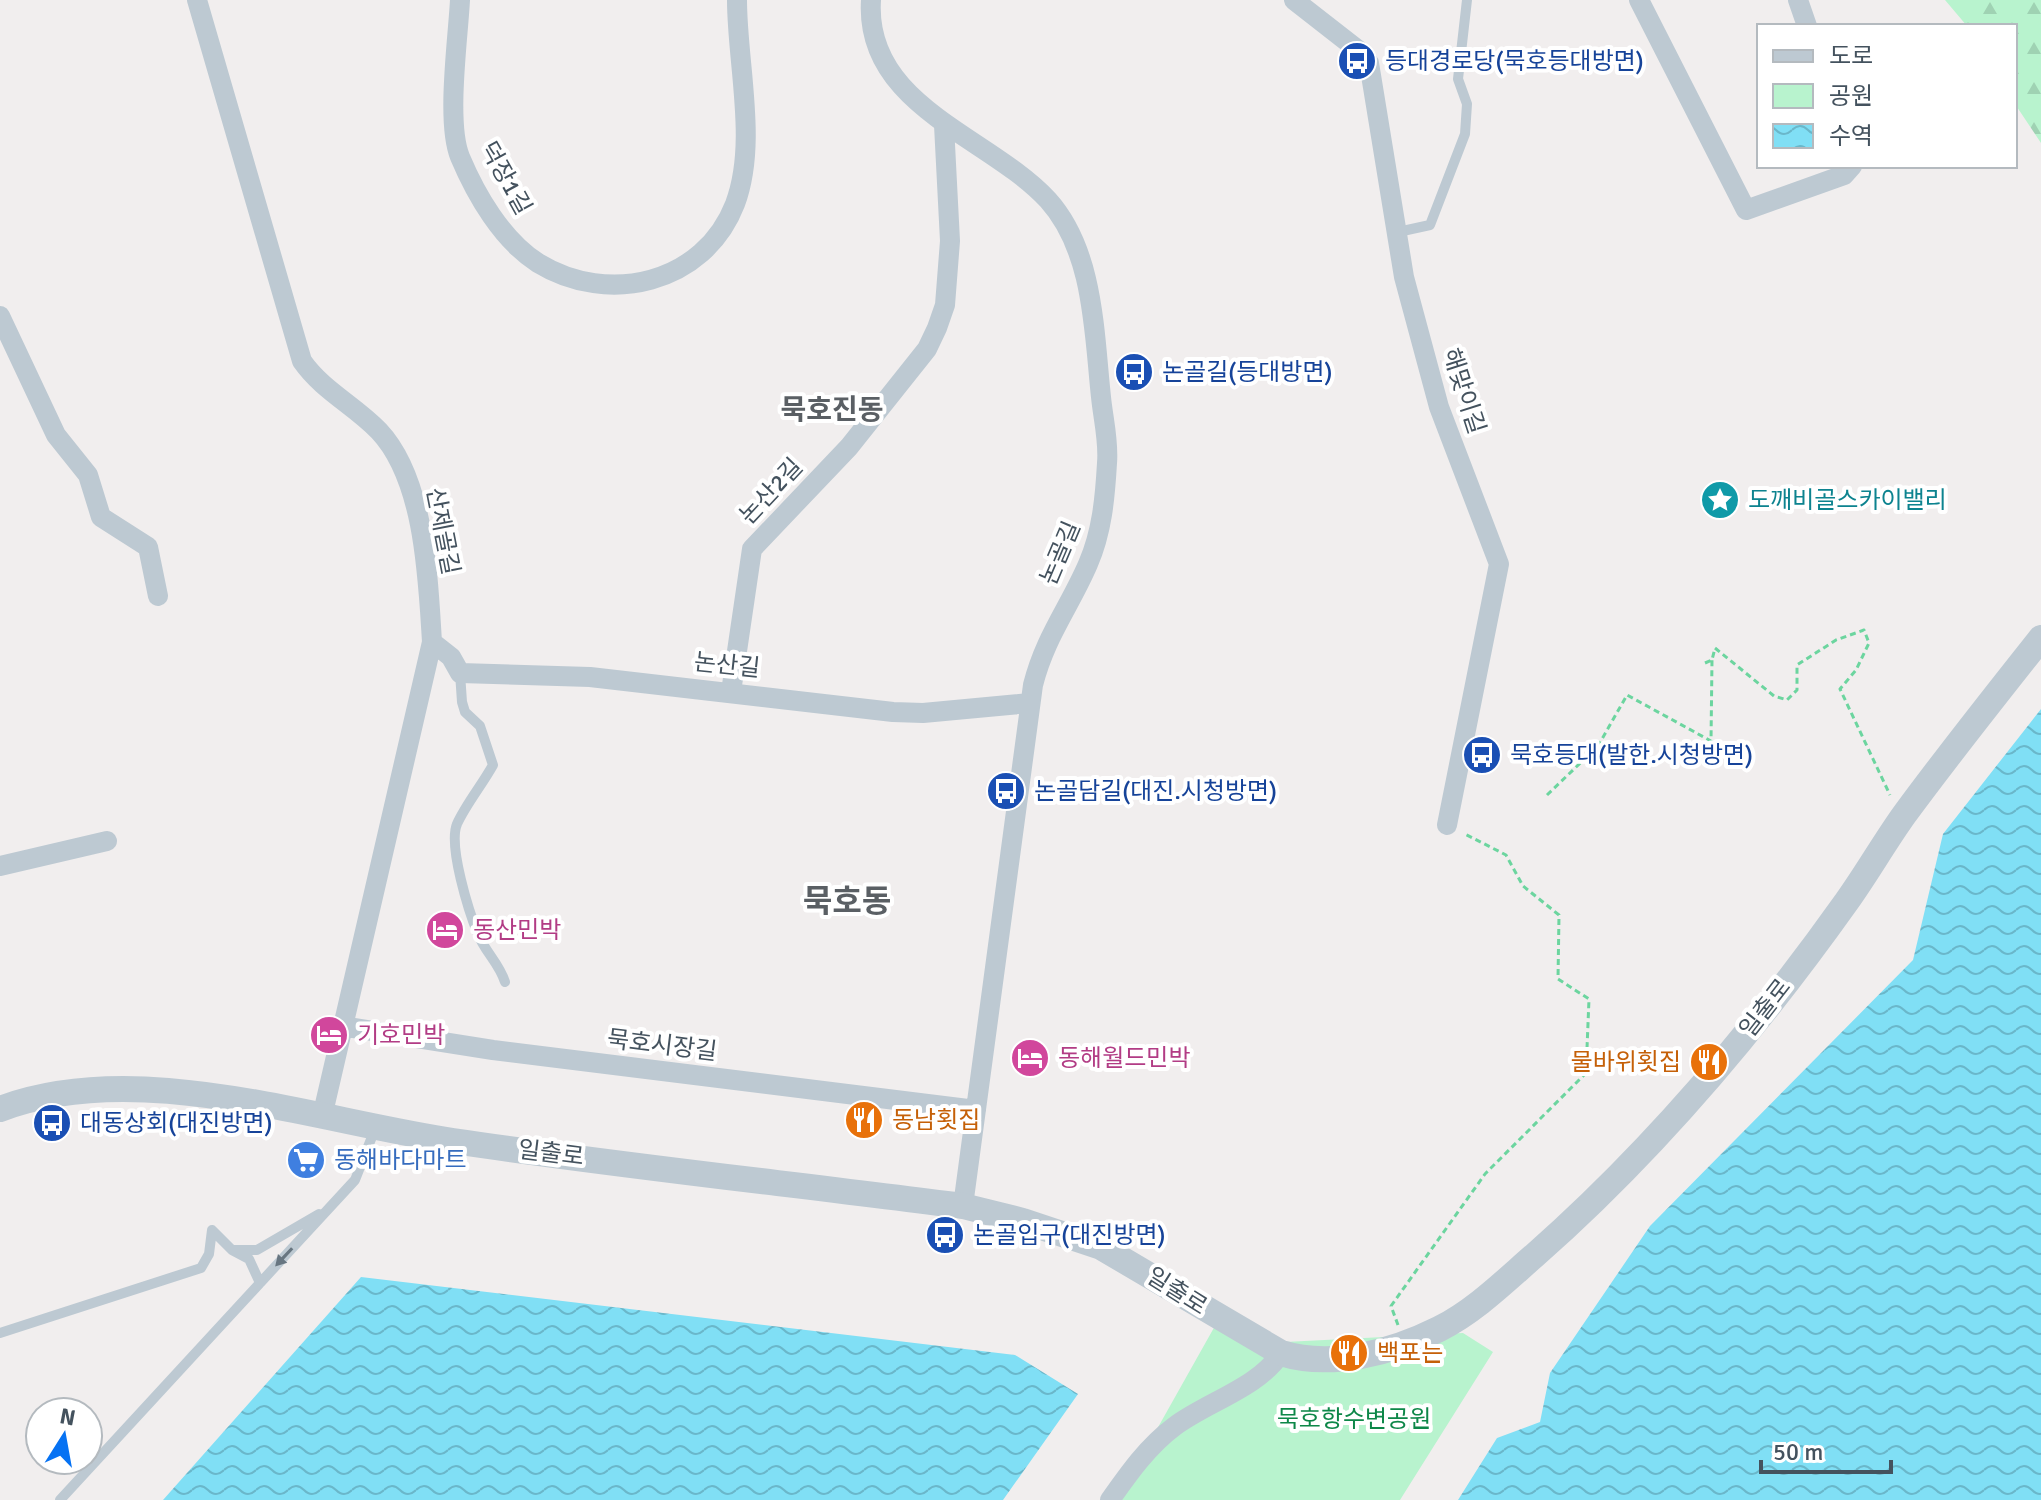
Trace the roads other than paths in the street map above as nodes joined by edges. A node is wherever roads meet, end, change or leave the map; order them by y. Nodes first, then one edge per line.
1 (197, 0) edge
2 (460, 0) edge
3 (737, 0) edge
4 (871, 0) edge
5 (1294, 0) edge
6 (1467, 0) edge
7 (1639, 0) edge
8 (1798, 0) edge
9 (1806, 24) edge
10 (944, 125) junction
11 (1850, 168) edge
12 (1398, 232) junction
13 (0, 316) edge
14 (158, 596) dead end
15 (2041, 638) edge
16 (432, 642) junction
17 (460, 673) junction
18 (731, 692) junction
19 (1030, 703) junction
20 (1447, 825) road end
21 (107, 841) dead end
22 (0, 866) edge
23 (505, 982) dead end
24 (341, 1026) junction
25 (0, 1109) edge
26 (976, 1110) junction
27 (322, 1117) junction
28 (376, 1127) junction
29 (963, 1206) junction
30 (328, 1209) junction
31 (232, 1250) junction
32 (260, 1283) junction
33 (0, 1333) edge
34 (1281, 1353) junction
35 (60, 1500) edge
36 (1110, 1500) edge

1 - 16 street, 산제골길
2 - 3 street, 덕장1길
4 - 10 street, 논골길
5 - 12 street, 해맞이길
6 - 12 lane
7 - 11 street
8 - 9 street
10 - 18 street, 논산2길
10 - 19 street, 논골길
12 - 20 street, 해맞이길
13 - 14 street
15 - 34 street, 일출로
16 - 17 street
16 - 24 street, 산제골길
17 - 18 street, 논산길
17 - 23 lane
18 - 19 street, 논산길
19 - 26 street, 논골길
21 - 22 street
24 - 26 street, 묵호시장길
24 - 27 street, 산제골길
25 - 27 street, 일출로
26 - 29 street, 논골길
27 - 28 street, 일출로
28 - 29 street, 일출로
28 - 30 lane
29 - 34 street, 일출로
30 - 31 lane
30 -> 32 lane
31 - 32 lane
31 - 33 lane
32 - 35 lane
34 - 36 street

